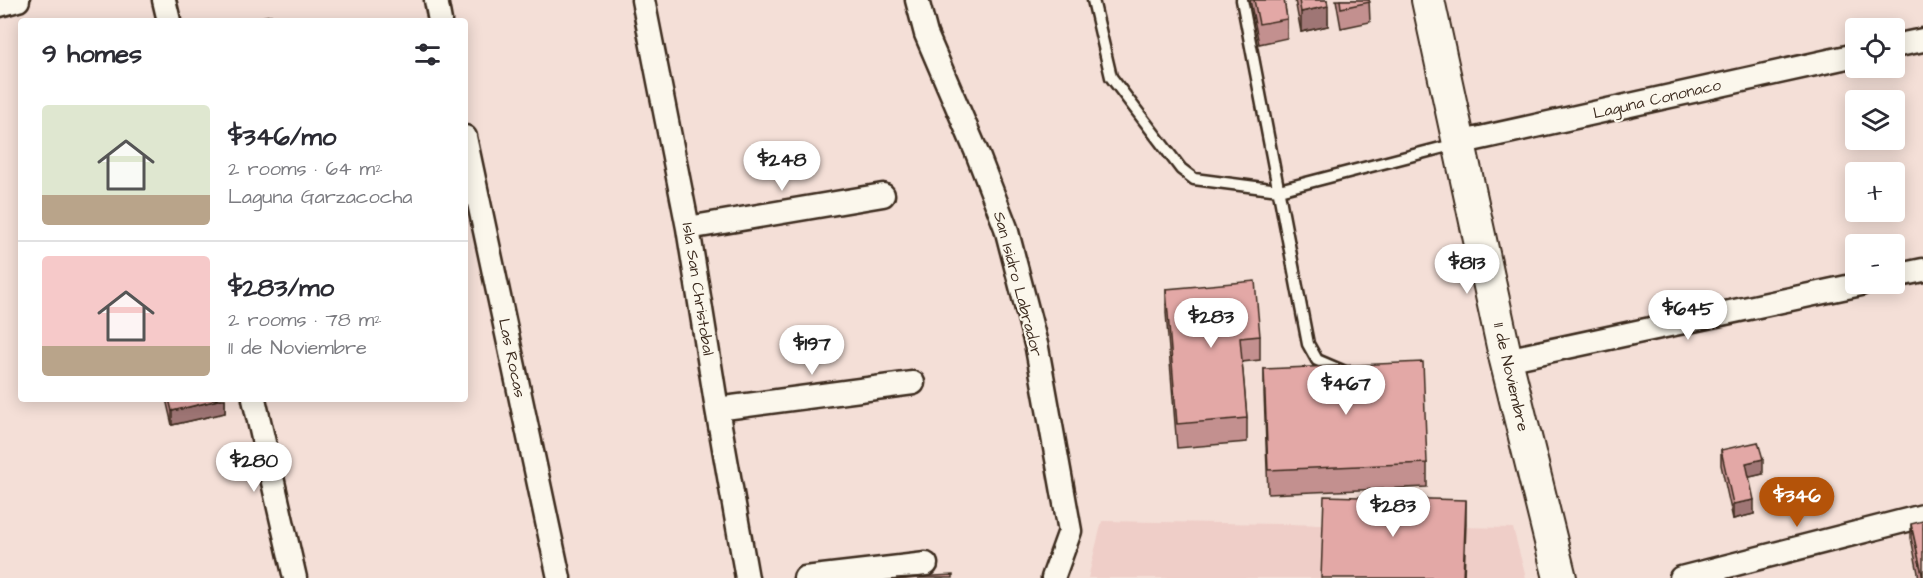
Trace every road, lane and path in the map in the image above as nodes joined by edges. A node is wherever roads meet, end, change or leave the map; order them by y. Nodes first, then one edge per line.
1 (18, 0) edge
2 (164, 0) edge
3 (436, 0) edge
4 (643, 0) edge
5 (917, 0) edge
6 (1093, 0) edge
7 (1242, 0) edge
8 (1428, 0) edge
9 (0, 5) edge
10 (168, 18) edge
11 (439, 18) edge
12 (1923, 40) edge
13 (1905, 44) edge
14 (1845, 57) edge
15 (1458, 143) junction
16 (468, 151) edge
17 (1279, 190) junction
18 (883, 195) dead end
19 (688, 228) junction
20 (1923, 270) edge
21 (1905, 274) edge
22 (1845, 287) edge
23 (1506, 360) junction
24 (1348, 373) edge
25 (913, 383) dead end
26 (255, 402) edge
27 (717, 409) junction
28 (1923, 516) edge
29 (926, 564) dead end
30 (295, 578) edge
31 (559, 578) edge
32 (747, 578) edge
33 (805, 578) edge
34 (1053, 578) edge
35 (1560, 578) edge
36 (1681, 578) edge

1 - 9 street
2 - 10 street
3 - 11 street
4 - 19 street, Isla San Christobal
5 - 34 street, San Isidro Labrador
6 - 17 lane
7 - 17 lane
8 - 15 street, 11 de Noviembre
12 - 13 street
14 - 15 street, Laguna Cononaco
15 - 17 lane
15 - 23 street, 11 de Noviembre
16 - 31 street, Las Rocas
17 - 24 lane
18 - 19 street
19 - 27 street, Isla San Christobal
20 - 21 street
22 - 23 street
23 - 35 street, 11 de Noviembre
25 - 27 street
26 - 30 street
27 - 32 street, Isla San Christobal
28 - 36 street
29 - 33 street

